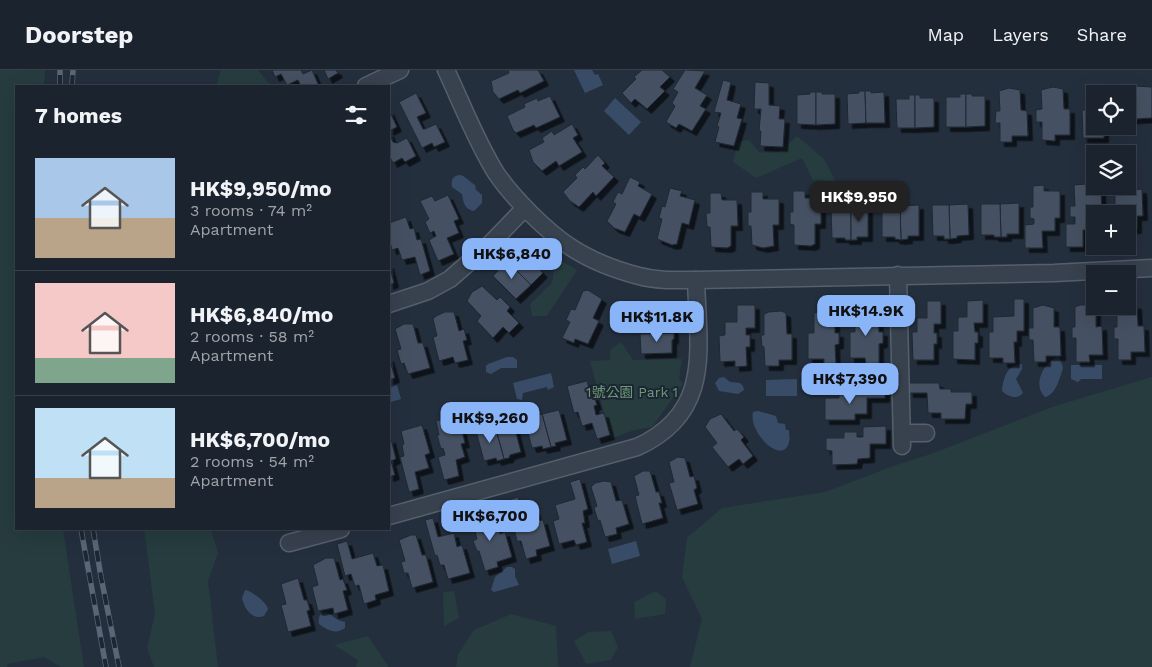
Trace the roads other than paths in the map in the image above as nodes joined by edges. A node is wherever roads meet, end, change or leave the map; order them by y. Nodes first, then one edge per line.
1 (400, 70) edge
2 (446, 70) edge
3 (368, 85) edge
4 (525, 208) junction
5 (1152, 268) edge
6 (898, 275) junction
7 (696, 280) junction
8 (390, 304) edge
9 (926, 433) dead end
10 (390, 516) edge
11 (337, 530) edge
12 (290, 543) dead end

1 - 3 street
2 - 4 street
4 - 7 street
4 - 8 street
5 - 6 street
6 - 7 street
6 - 9 street
7 - 10 street
11 - 12 street

